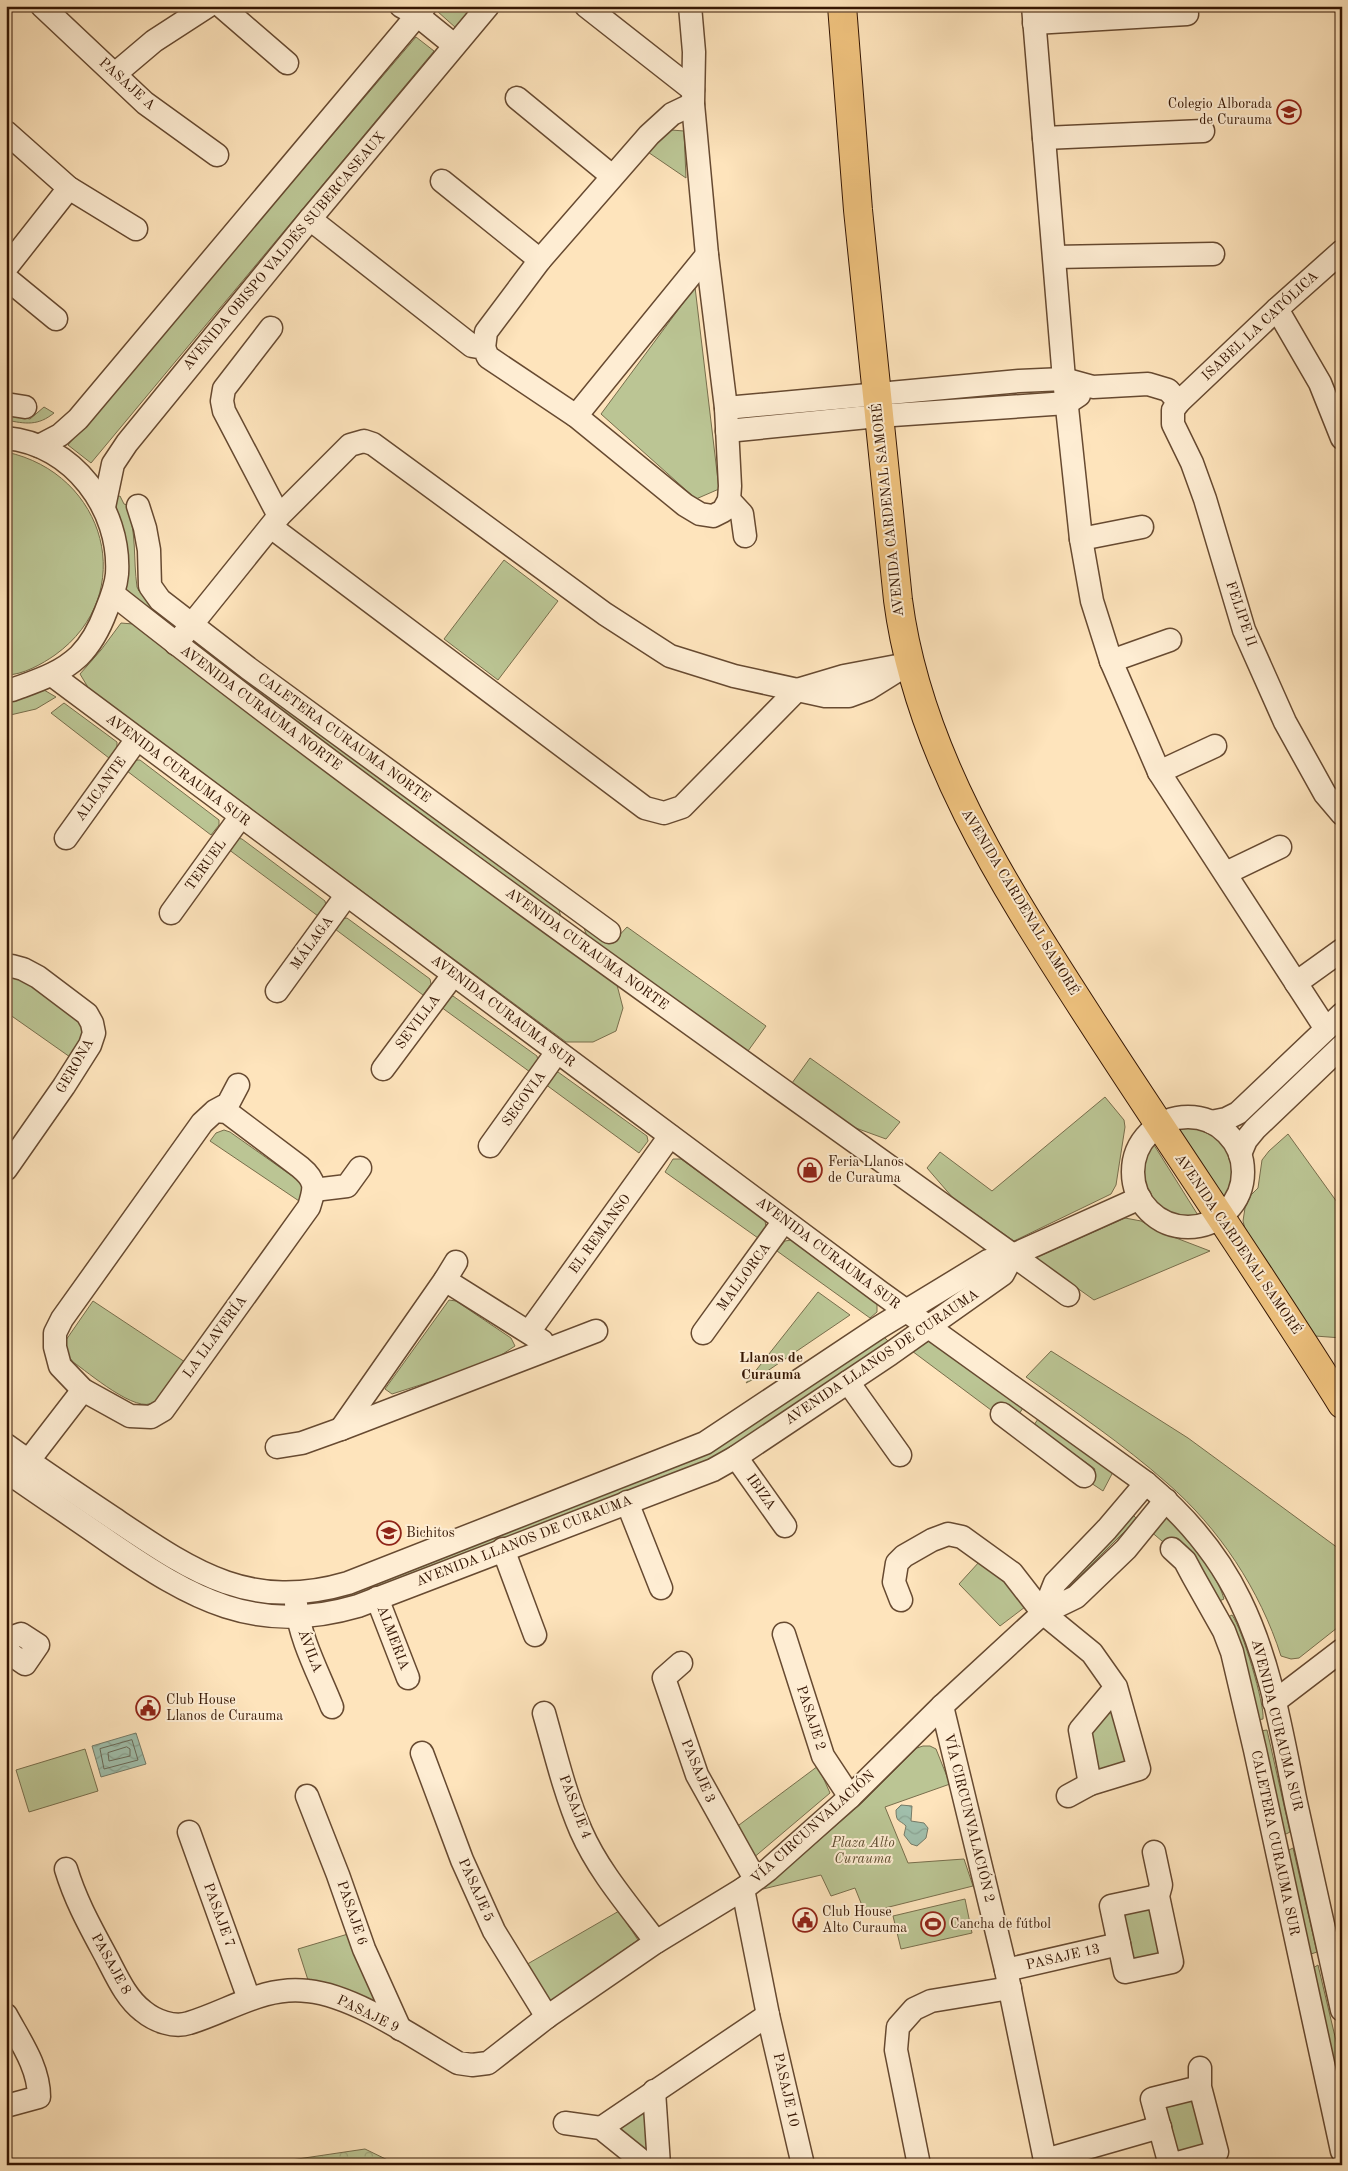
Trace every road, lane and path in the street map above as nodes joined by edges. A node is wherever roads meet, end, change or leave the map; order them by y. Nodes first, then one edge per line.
1 (42, 6) edge
2 (208, 6) edge
3 (221, 6) edge
4 (488, 6) edge
5 (586, 6) edge
6 (690, 6) edge
7 (842, 6) edge
8 (413, 8) edge
9 (1187, 14) dead end
10 (1034, 15) edge
11 (454, 45) junction
12 (287, 63) dead end
13 (115, 74) junction
14 (693, 97) junction
15 (517, 98) dead end
16 (1203, 131) dead end
17 (6, 132) edge
18 (1044, 138) junction
19 (216, 155) dead end
20 (612, 176) junction
21 (442, 181) dead end
22 (69, 188) junction
23 (310, 219) junction
24 (136, 229) dead end
25 (1342, 251) edge
26 (1212, 254) dead end
27 (707, 255) junction
28 (1055, 258) junction
29 (540, 260) junction
30 (6, 268) edge
31 (6, 278) edge
32 (1277, 309) junction
33 (56, 319) dead end
34 (271, 328) dead end
35 (484, 348) junction
36 (1064, 379) junction
37 (1093, 387) junction
38 (1179, 402) junction
39 (1067, 403) junction
40 (877, 405) junction
41 (726, 408) junction
42 (576, 416) junction
43 (727, 431) junction
44 (6, 438) edge
45 (1342, 438) edge
46 (39, 446) junction
47 (729, 500) junction
48 (138, 506) dead end
49 (104, 507) junction
50 (275, 521) junction
51 (1142, 527) dead end
52 (745, 536) dead end
53 (1081, 539) junction
54 (113, 594) junction
55 (192, 625) junction
56 (1170, 640) dead end
57 (176, 644) junction
58 (1111, 660) junction
59 (908, 664) junction
60 (52, 675) junction
61 (6, 690) edge
62 (796, 690) junction
63 (137, 739) junction
64 (1215, 746) dead end
65 (1159, 772) junction
66 (1342, 814) edge
67 (241, 816) junction
68 (66, 838) dead end
69 (1280, 847) dead end
70 (1226, 873) junction
71 (346, 896) junction
72 (565, 900) junction
73 (171, 913) dead end
74 (609, 932) dead end
75 (577, 943) junction
76 (1342, 950) edge
77 (6, 968) edge
78 (453, 974) junction
79 (1296, 983) junction
80 (278, 991) dead end
81 (1334, 1021) edge
82 (1342, 1046) edge
83 (557, 1052) junction
84 (383, 1069) dead end
85 (238, 1084) dead end
86 (215, 1111) junction
87 (1211, 1122) junction
88 (1158, 1126) junction
89 (670, 1136) junction
90 (490, 1146) dead end
91 (1240, 1154) junction
92 (360, 1168) dead end
93 (6, 1169) edge
94 (314, 1190) junction
95 (1140, 1198) junction
96 (1220, 1216) junction
97 (784, 1221) junction
98 (1013, 1255) junction
99 (1068, 1295) dead end
100 (906, 1311) junction
101 (928, 1327) junction
102 (596, 1330) dead end
103 (529, 1332) junction
104 (703, 1333) dead end
105 (551, 1348) junction
106 (848, 1382) junction
107 (83, 1390) junction
108 (1342, 1404) edge
109 (1037, 1405) junction
110 (1002, 1414) dead end
111 (1020, 1428) junction
112 (341, 1429) junction
113 (6, 1445) edge
114 (277, 1447) dead end
115 (900, 1455) dead end
116 (736, 1457) junction
117 (17, 1470) edge
118 (1084, 1476) dead end
119 (1146, 1483) junction
120 (1166, 1500) junction
121 (626, 1502) junction
122 (785, 1526) dead end
123 (503, 1549) junction
124 (1172, 1550) dead end
125 (661, 1588) dead end
126 (295, 1593) junction
127 (377, 1598) junction
128 (1240, 1598) junction
129 (901, 1600) dead end
130 (1214, 1612) junction
131 (1043, 1613) junction
132 (298, 1618) junction
133 (784, 1634) dead end
134 (535, 1635) dead end
135 (1342, 1650) edge
136 (682, 1663) dead end
137 (408, 1678) dead end
138 (1116, 1687) junction
139 (942, 1706) junction
140 (332, 1707) dead end
141 (1276, 1711) junction
142 (544, 1713) dead end
143 (1250, 1727) junction
144 (422, 1753) dead end
145 (1090, 1784) junction
146 (307, 1796) dead end
147 (1068, 1796) dead end
148 (850, 1797) junction
149 (189, 1832) dead end
150 (1304, 1839) junction
151 (1276, 1846) junction
152 (1154, 1852) dead end
153 (66, 1869) dead end
154 (749, 1884) junction
155 (1158, 1896) junction
156 (656, 1942) junction
157 (1119, 1944) junction
158 (1330, 1957) junction
159 (1300, 1964) junction
160 (1008, 1979) junction
161 (249, 1998) junction
162 (1342, 2010) edge
163 (6, 2015) edge
164 (768, 2016) junction
165 (546, 2018) junction
166 (187, 2024) joint
167 (400, 2029) junction
168 (488, 2063) joint
169 (1335, 2082) edge
170 (654, 2091) junction
171 (6, 2106) edge
172 (565, 2123) dead end
173 (1160, 2127) junction
174 (601, 2128) junction
175 (1342, 2151) edge
176 (1221, 2158) edge
177 (1046, 2162) edge
178 (647, 2165) edge
179 (659, 2165) edge
180 (804, 2165) edge
181 (920, 2165) edge

1 - 13 street, PASAJE A
2 - 13 street
3 - 12 street
4 - 11 street, AVENIDA OBISPO VALDÉS SUBERCASEAUX
5 - 14 street
6 - 14 street
7 - 40 main road, AVENIDA CARDENAL SAMORÉ
8 - 11 street
8 - 46 street
9 - 10 street
10 - 18 street
11 - 23 street, AVENIDA OBISPO VALDÉS SUBERCASEAUX
13 - 19 street, PASAJE A
14 - 20 street
14 - 27 street
15 - 20 street
16 - 18 street
17 - 22 street
18 - 28 street
20 - 29 street
21 - 29 street
22 - 24 street
22 - 30 street
23 - 35 street
23 - 49 street, AVENIDA OBISPO VALDÉS SUBERCASEAUX
25 - 32 street, ISABEL LA CATÓLICA
26 - 28 street
27 - 41 street
27 - 42 street
28 - 36 street
29 - 35 street
31 - 33 street
32 - 38 street, ISABEL LA CATÓLICA
32 - 45 street
34 - 50 street
35 - 42 street
36 - 37 street
36 - 39 street
36 - 40 street
37 - 38 street
37 - 39 street
38 - 66 street, FELIPE II
39 - 40 street
39 - 53 street
40 - 41 street
40 - 43 street
40 - 59 main road, AVENIDA CARDENAL SAMORÉ
41 - 43 street
42 - 47 street
43 - 47 street
44 - 46 street
46 - 49 street
47 - 52 street
48 - 55 street, CALETERA CURAUMA NORTE
49 - 54 street
50 - 55 street
50 - 62 street
50 - 62 street
51 - 53 street
53 - 58 street
54 - 57 street, AVENIDA CURAUMA NORTE
54 - 60 street
55 - 57 street
55 - 72 street, CALETERA CURAUMA NORTE
56 - 58 street
57 - 75 street, AVENIDA CURAUMA NORTE
58 - 65 street
59 - 62 street
59 - 88 main road, AVENIDA CARDENAL SAMORÉ
60 - 61 street
60 - 63 street, AVENIDA CURAUMA SUR
63 - 67 street, AVENIDA CURAUMA SUR
63 - 68 street, ALICANTE
64 - 65 street
65 - 70 street
67 - 71 street, AVENIDA CURAUMA SUR
67 - 73 street, TERUEL
69 - 70 street
70 - 79 street
71 - 78 street, AVENIDA CURAUMA SUR
71 - 80 street, MÁLAGA
72 - 74 street, CALETERA CURAUMA NORTE
72 - 75 street
75 - 98 street, AVENIDA CURAUMA NORTE
76 - 79 street
77 - 93 street, GERONA
78 - 83 street, AVENIDA CURAUMA SUR
78 - 84 street, SEVILLA
79 - 81 street
81 - 87 street
82 - 91 street
83 - 89 street, AVENIDA CURAUMA SUR
83 - 90 street, SEGOVIA
85 - 86 street, LA LLAVERÍA
86 - 94 street
86 - 107 street, LA LLAVERÍA
87 - 88 street
87 - 91 street
88 - 95 street
88 - 96 main road, AVENIDA CARDENAL SAMORÉ
89 - 97 street, AVENIDA CURAUMA SUR
89 - 103 street, EL REMANSO
91 - 96 street
92 - 94 street
94 - 107 street, LA LLAVERÍA
95 - 96 street
95 - 98 street, AVENIDA LLANOS DE CURAUMA
96 - 108 main road, AVENIDA CARDENAL SAMORÉ
97 - 100 street, AVENIDA CURAUMA SUR
97 - 104 street, MALLORCA
98 - 99 street, AVENIDA CURAUMA NORTE
98 - 100 street, AVENIDA LLANOS DE CURAUMA
98 - 101 street, AVENIDA LLANOS DE CURAUMA
100 - 101 street, AVENIDA CURAUMA SUR
100 - 126 street, AVENIDA LLANOS DE CURAUMA
101 - 106 street, AVENIDA LLANOS DE CURAUMA
101 - 109 street, AVENIDA CURAUMA SUR
102 - 105 street
103 - 105 street
103 - 112 street
105 - 112 street
106 - 115 street
106 - 116 street, AVENIDA LLANOS DE CURAUMA
107 - 117 street
109 - 111 street
109 - 119 street, AVENIDA CURAUMA SUR
110 - 111 street
111 - 118 street
112 - 114 street
113 - 117 street, AVENIDA LLANOS DE CURAUMA
116 - 121 street, AVENIDA LLANOS DE CURAUMA
116 - 122 street, IBIZA
117 - 126 street, AVENIDA LLANOS DE CURAUMA
117 - 132 street, AVENIDA LLANOS DE CURAUMA
119 - 120 street, AVENIDA CURAUMA SUR
119 - 131 street
120 - 128 street, AVENIDA CURAUMA SUR
120 - 131 street
121 - 123 street, AVENIDA LLANOS DE CURAUMA
121 - 125 street
123 - 127 street, AVENIDA LLANOS DE CURAUMA
123 - 134 street
124 - 130 street, CALETERA CURAUMA SUR
126 - 132 street, ÁVILA
127 - 132 street, AVENIDA LLANOS DE CURAUMA
127 - 137 street, ALMERIA
128 - 130 street
128 - 141 street, AVENIDA CURAUMA SUR
129 - 131 street
130 - 143 street, CALETERA CURAUMA SUR
131 - 138 street
131 - 139 street, VÍA CIRCUNVALACIÓN
132 - 140 street, ÁVILA
133 - 148 street, PASAJE 2
135 - 141 street
136 - 154 street, PASAJE 3
138 - 145 street
138 - 145 street
139 - 148 street, VÍA CIRCUNVALACIÓN
139 - 160 street, VÍA CIRCUNVALACIÓN 2
141 - 143 street
141 - 150 street, AVENIDA CURAUMA SUR
142 - 156 street, PASAJE 4
143 - 151 street, CALETERA CURAUMA SUR
144 - 165 street, PASAJE 5
145 - 147 street
146 - 167 street, PASAJE 6
148 - 154 street, VÍA CIRCUNVALACIÓN
149 - 161 street, PASAJE 7
150 - 151 street
150 - 158 street, AVENIDA CURAUMA SUR
151 - 159 street, CALETERA CURAUMA SUR
152 - 155 street, PASAJE 13
153 - 166 street, PASAJE 8
154 - 156 street, VÍA CIRCUNVALACIÓN
154 - 164 street, PASAJE 10
155 - 157 street, PASAJE 13
155 - 157 street, PASAJE 13
156 - 165 street, VÍA CIRCUNVALACIÓN
157 - 160 street, PASAJE 13
158 - 159 street
158 - 162 street, AVENIDA CURAUMA SUR
159 - 169 street, CALETERA CURAUMA SUR
160 - 177 street, VÍA CIRCUNVALACIÓN 2
160 - 181 street
161 - 166 street, PASAJE 9
161 - 167 street, PASAJE 9
163 - 171 street
164 - 170 street
164 - 180 street, PASAJE 10
165 - 168 street, VÍA CIRCUNVALACIÓN
167 - 168 street, PASAJE 9
169 - 175 street, CALETERA CURAUMA SUR
170 - 174 street
170 - 179 street
172 - 174 street
173 - 176 street
173 - 176 street
173 - 177 street
174 - 178 street

